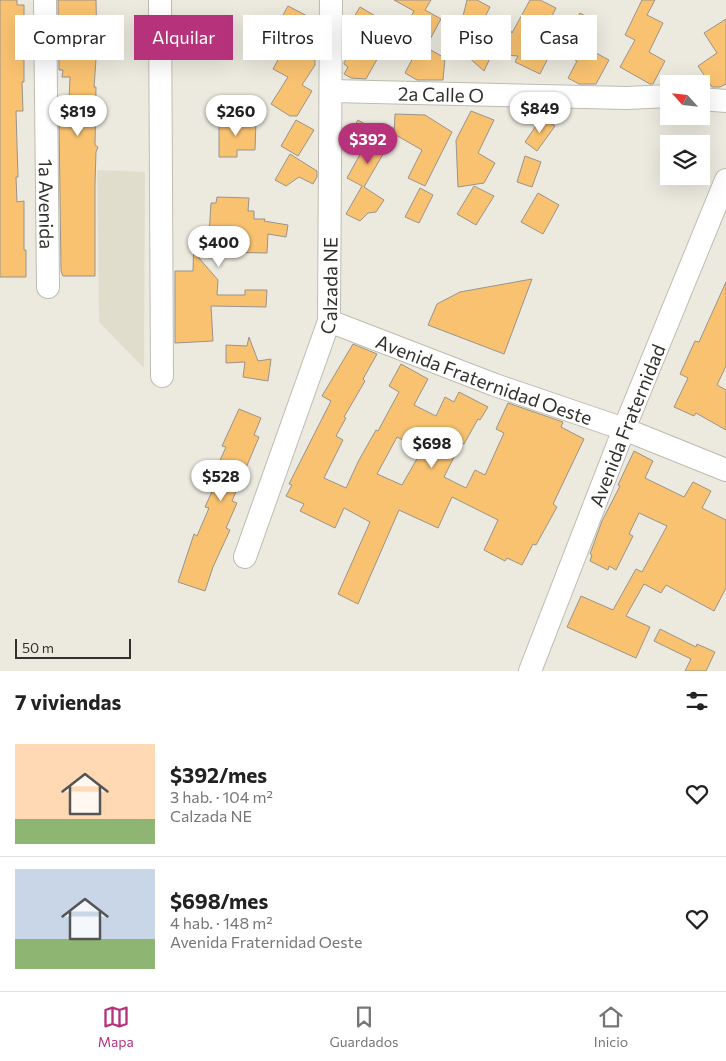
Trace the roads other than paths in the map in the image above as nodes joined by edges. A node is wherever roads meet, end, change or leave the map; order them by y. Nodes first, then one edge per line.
1 (45, 0) edge
2 (160, 0) edge
3 (331, 0) edge
4 (332, 91) junction
5 (660, 96) edge
6 (710, 100) edge
7 (726, 101) edge
8 (726, 180) edge
9 (48, 287) dead end
10 (329, 321) junction
11 (162, 376) dead end
12 (624, 429) junction
13 (726, 470) edge
14 (245, 557) dead end
15 (530, 671) edge

1 - 9 street, 1a Avenida
2 - 11 street
3 - 4 street, Calzada NE
4 - 5 street, 2a Calle O
4 - 10 street, Calzada NE
6 - 7 street
8 - 12 street, Avenida Fraternidad
10 - 12 street, Avenida Fraternidad Oeste
10 - 14 street, Calzada NE
12 - 13 street, Avenida Fraternidad Oeste
12 - 15 street, Avenida Fraternidad

